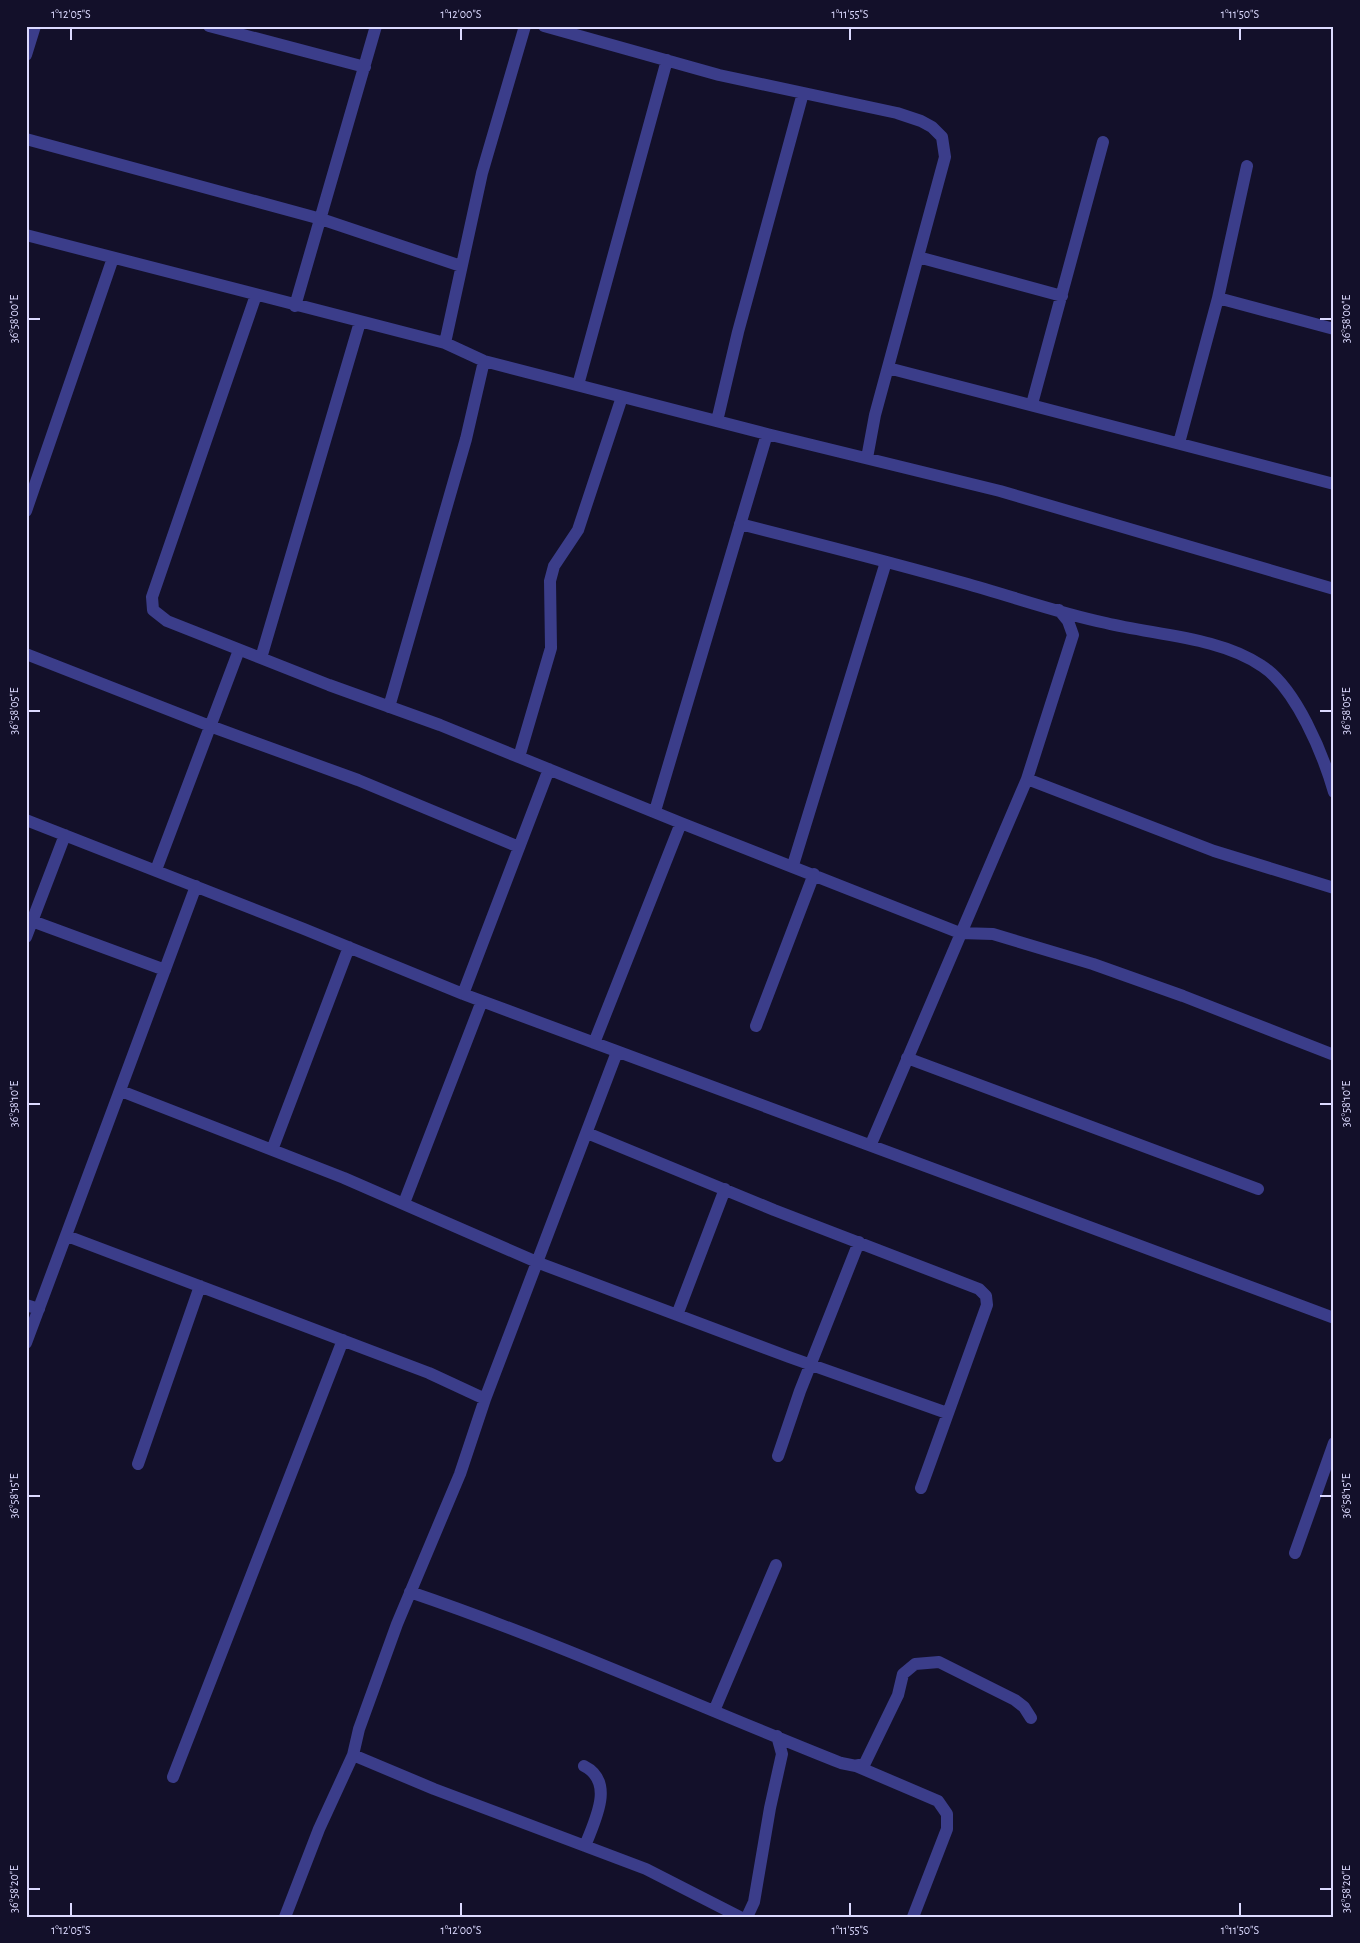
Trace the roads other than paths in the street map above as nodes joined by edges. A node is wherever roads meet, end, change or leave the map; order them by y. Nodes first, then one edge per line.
1 (35, 26) edge
2 (209, 26) edge
3 (376, 26) edge
4 (525, 26) edge
5 (544, 26) edge
6 (26, 55) edge
7 (667, 60) junction
8 (364, 67) junction
9 (803, 93) junction
10 (26, 139) edge
11 (1104, 142) dead end
12 (1248, 166) dead end
13 (321, 219) junction
14 (26, 235) edge
15 (918, 257) junction
16 (113, 258) junction
17 (461, 266) junction
18 (256, 295) junction
19 (1062, 296) junction
20 (1218, 298) junction
21 (295, 306) junction
22 (360, 322) junction
23 (1334, 329) edge
24 (445, 343) junction
25 (484, 361) junction
26 (888, 368) junction
27 (578, 385) junction
28 (622, 396) junction
29 (1032, 404) junction
30 (717, 421) junction
31 (766, 434) junction
32 (1179, 444) junction
33 (867, 458) junction
34 (1334, 484) edge
35 (27, 504) edge
36 (740, 524) junction
37 (886, 562) junction
38 (1334, 589) edge
39 (1059, 610) junction
40 (239, 650) junction
41 (26, 654) edge
42 (261, 658) junction
43 (389, 707) junction
44 (210, 726) junction
45 (519, 757) junction
46 (549, 769) junction
47 (1027, 779) junction
48 (1334, 792) edge
49 (654, 811) junction
50 (26, 820) edge
51 (682, 823) junction
52 (65, 835) junction
53 (519, 847) junction
54 (793, 865) junction
55 (156, 870) junction
56 (814, 874) junction
57 (196, 886) junction
58 (1334, 888) edge
59 (32, 921) junction
60 (960, 933) junction
61 (26, 937) edge
62 (349, 947) junction
63 (165, 970) junction
64 (463, 994) junction
65 (482, 1001) junction
66 (756, 1026) dead end
67 (594, 1043) junction
68 (617, 1052) junction
69 (1334, 1055) edge
70 (908, 1058) junction
71 (121, 1091) junction
72 (587, 1133) junction
73 (871, 1144) junction
74 (272, 1150) junction
75 (1258, 1189) dead end
76 (725, 1190) junction
77 (404, 1203) junction
78 (67, 1236) junction
79 (859, 1242) junction
80 (539, 1263) junction
81 (200, 1286) junction
82 (26, 1304) edge
83 (39, 1309) junction
84 (677, 1315) junction
85 (1334, 1318) edge
86 (343, 1340) junction
87 (26, 1343) edge
88 (810, 1365) junction
89 (485, 1399) junction
90 (947, 1413) junction
91 (1334, 1443) edge
92 (778, 1456) dead end
93 (138, 1464) dead end
94 (921, 1488) dead end
95 (1295, 1552) dead end
96 (776, 1565) dead end
97 (410, 1592) junction
98 (714, 1710) junction
99 (1031, 1718) dead end
100 (777, 1736) junction
101 (353, 1755) junction
102 (584, 1766) dead end
103 (856, 1766) junction
104 (173, 1777) dead end
105 (586, 1846) junction
106 (285, 1917) edge
107 (740, 1917) edge
108 (747, 1917) edge
109 (912, 1917) edge

1 - 6 street
2 - 8 street
3 - 8 street
4 - 17 street
5 - 7 street
7 - 9 street
7 - 27 street
8 - 13 street
9 - 15 street
9 - 30 street
10 - 13 street
11 - 19 street
12 - 20 street
13 - 17 street
13 - 21 street
14 - 16 street
15 - 19 street
15 - 26 street
16 - 18 street
16 - 35 street
17 - 24 street
18 - 21 street
18 - 40 street
19 - 29 street
20 - 23 street
20 - 32 street
21 - 22 street
22 - 24 street
22 - 42 street
24 - 25 street
25 - 27 street
25 - 43 street
26 - 29 street
26 - 33 street
27 - 28 street
28 - 30 street
28 - 45 street
29 - 32 street
30 - 31 street
31 - 33 street
31 - 36 street
32 - 34 street
33 - 38 street
36 - 37 street
36 - 49 street
37 - 39 street
37 - 54 street
39 - 47 street
39 - 48 street
40 - 42 street
40 - 44 street
41 - 44 street
42 - 43 street
43 - 45 street
44 - 53 street
44 - 55 street
45 - 46 street
46 - 49 street
46 - 53 street
47 - 58 street
47 - 60 street
49 - 51 street
50 - 52 street
51 - 54 street
51 - 67 street
52 - 55 street
52 - 59 street
53 - 64 street
54 - 56 street
55 - 57 street
56 - 60 street
56 - 66 street
57 - 62 street
57 - 63 street
59 - 61 street
59 - 63 street
60 - 69 street
60 - 70 street
62 - 64 street
62 - 74 street
63 - 71 street
64 - 65 street
65 - 67 street
65 - 77 street
67 - 68 street
68 - 72 street
68 - 73 street
70 - 73 street
70 - 75 street
71 - 74 street
71 - 78 street
72 - 76 street
72 - 80 street
73 - 85 street
74 - 77 street
76 - 79 street
76 - 84 street
77 - 80 street
78 - 81 street
78 - 83 street
79 - 88 street
79 - 90 street
80 - 84 street
80 - 89 street
81 - 86 street
81 - 93 street
82 - 83 street
83 - 87 street
84 - 88 street
86 - 89 street
86 - 104 street
88 - 90 street
88 - 92 street
89 - 97 street
90 - 94 street
91 - 95 street
96 - 98 street
97 - 98 street
97 - 101 street
98 - 100 street
99 - 103 street
100 - 103 street
100 - 108 street
101 - 105 street
101 - 106 street
102 - 105 street
103 - 109 street
105 - 107 street

